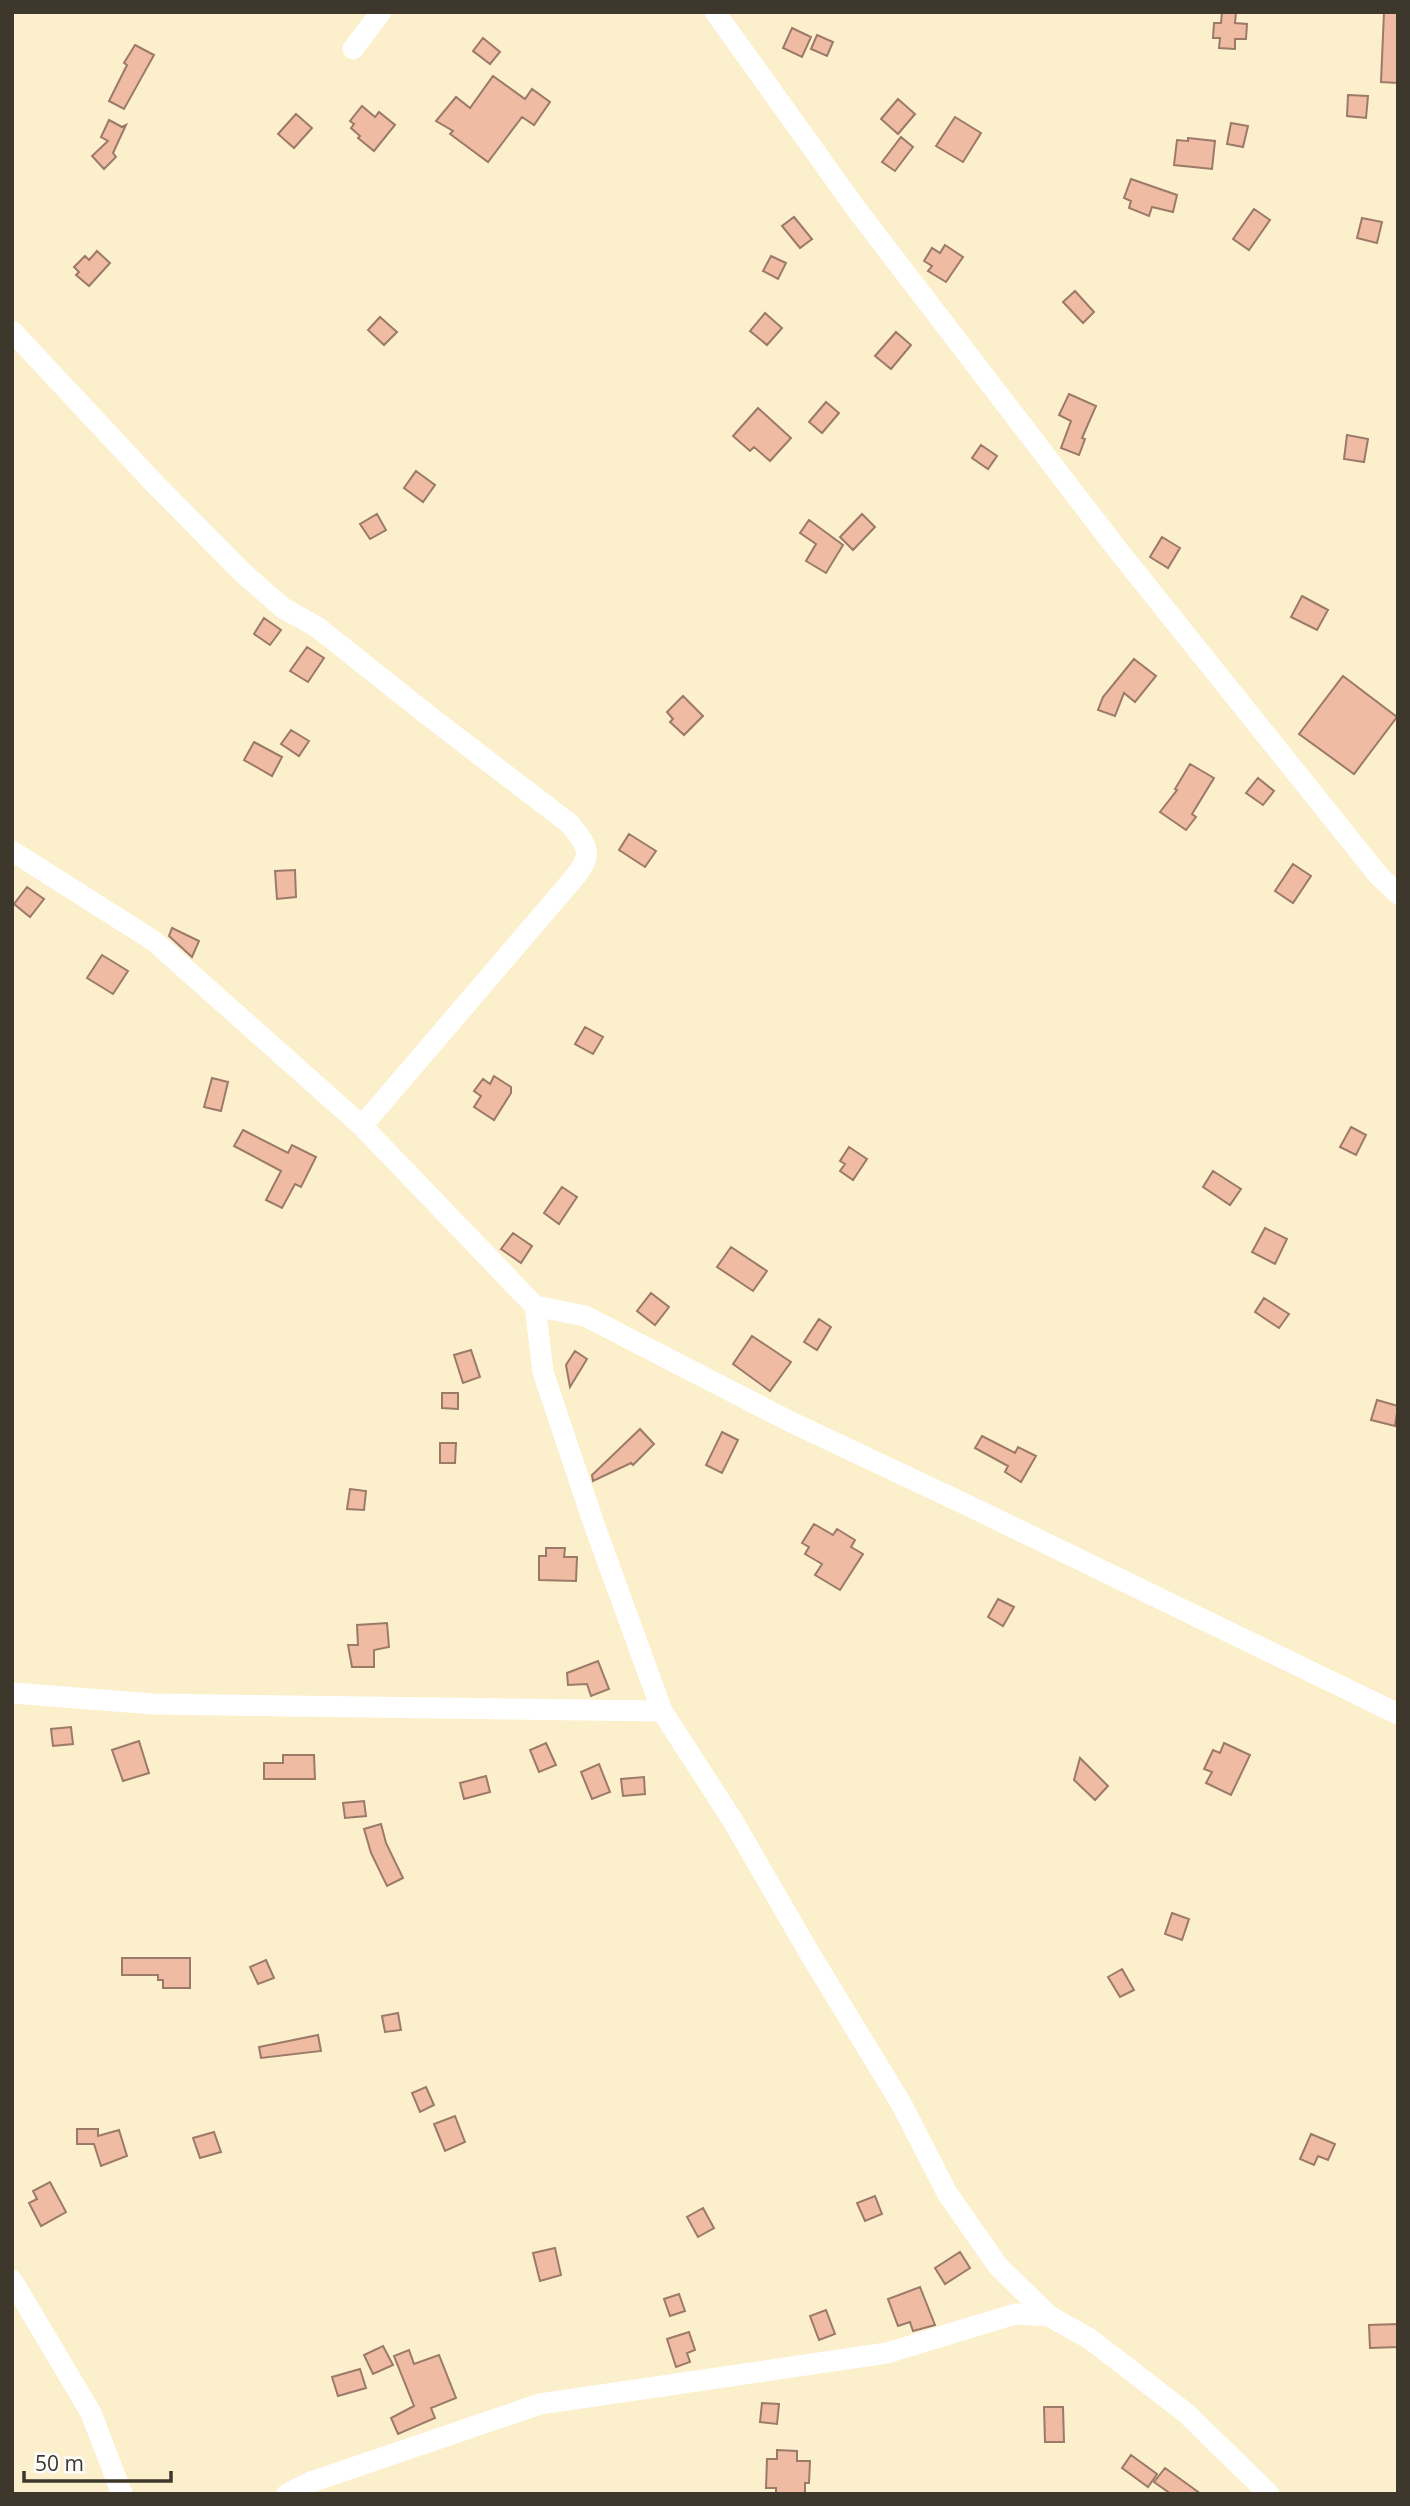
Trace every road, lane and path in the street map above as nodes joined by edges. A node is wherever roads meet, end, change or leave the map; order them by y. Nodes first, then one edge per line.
1 (381, 12) edge
2 (715, 12) edge
3 (353, 49) dead end
4 (12, 331) edge
5 (12, 851) edge
6 (1398, 894) edge
7 (362, 1126) junction
8 (535, 1306) junction
9 (12, 1693) edge
10 (662, 1711) junction
11 (1398, 1714) edge
12 (12, 2280) edge
13 (1049, 2316) junction
14 (122, 2494) edge
15 (287, 2494) edge
16 (1269, 2494) edge

1 - 3 street
2 - 6 street
4 - 7 street
5 - 7 street
7 - 8 street
8 - 10 street
8 - 11 street
9 - 10 street
10 - 13 street
12 - 14 street
13 - 15 street
13 - 16 street

